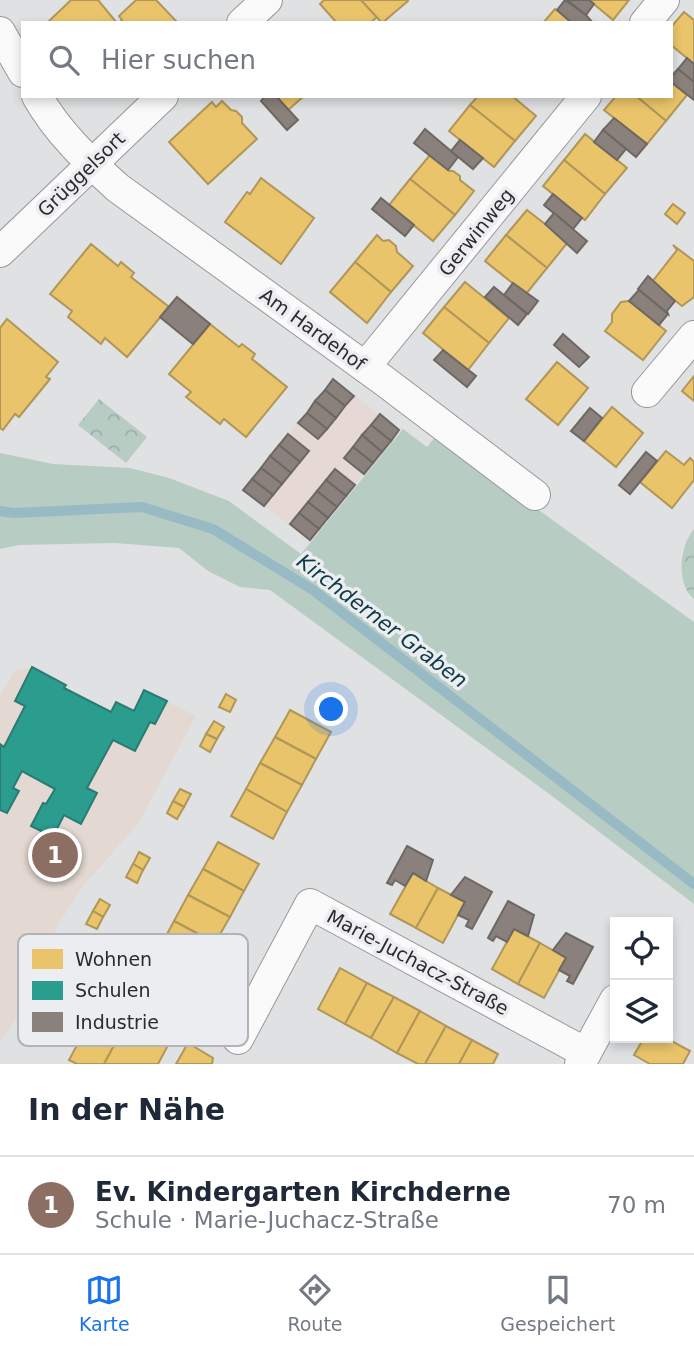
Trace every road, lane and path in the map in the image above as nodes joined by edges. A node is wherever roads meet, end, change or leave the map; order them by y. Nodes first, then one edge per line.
1 (267, 0) edge
2 (664, 0) edge
3 (244, 21) edge
4 (647, 21) edge
5 (0, 32) edge
6 (21, 69) edge
7 (38, 98) edge
8 (161, 98) edge
9 (584, 98) edge
10 (91, 163) junction
11 (0, 252) edge
12 (694, 336) edge
13 (365, 367) junction
14 (648, 392) dead end
15 (535, 495) dead end
16 (610, 1009) edge
17 (248, 1020) edge
18 (583, 1059) edge

1 - 3 street
2 - 4 street
5 - 6 street
7 - 10 street, Am Hardehof
8 - 10 street, Grüggelsort
9 - 13 street, Gerwinweg
10 - 11 street, Grüggelsort
10 - 13 street, Am Hardehof
12 - 14 street
13 - 15 street, Am Hardehof
16 - 18 street, Marie-Juchacz-Straße
17 - 18 street, Marie-Juchacz-Straße

